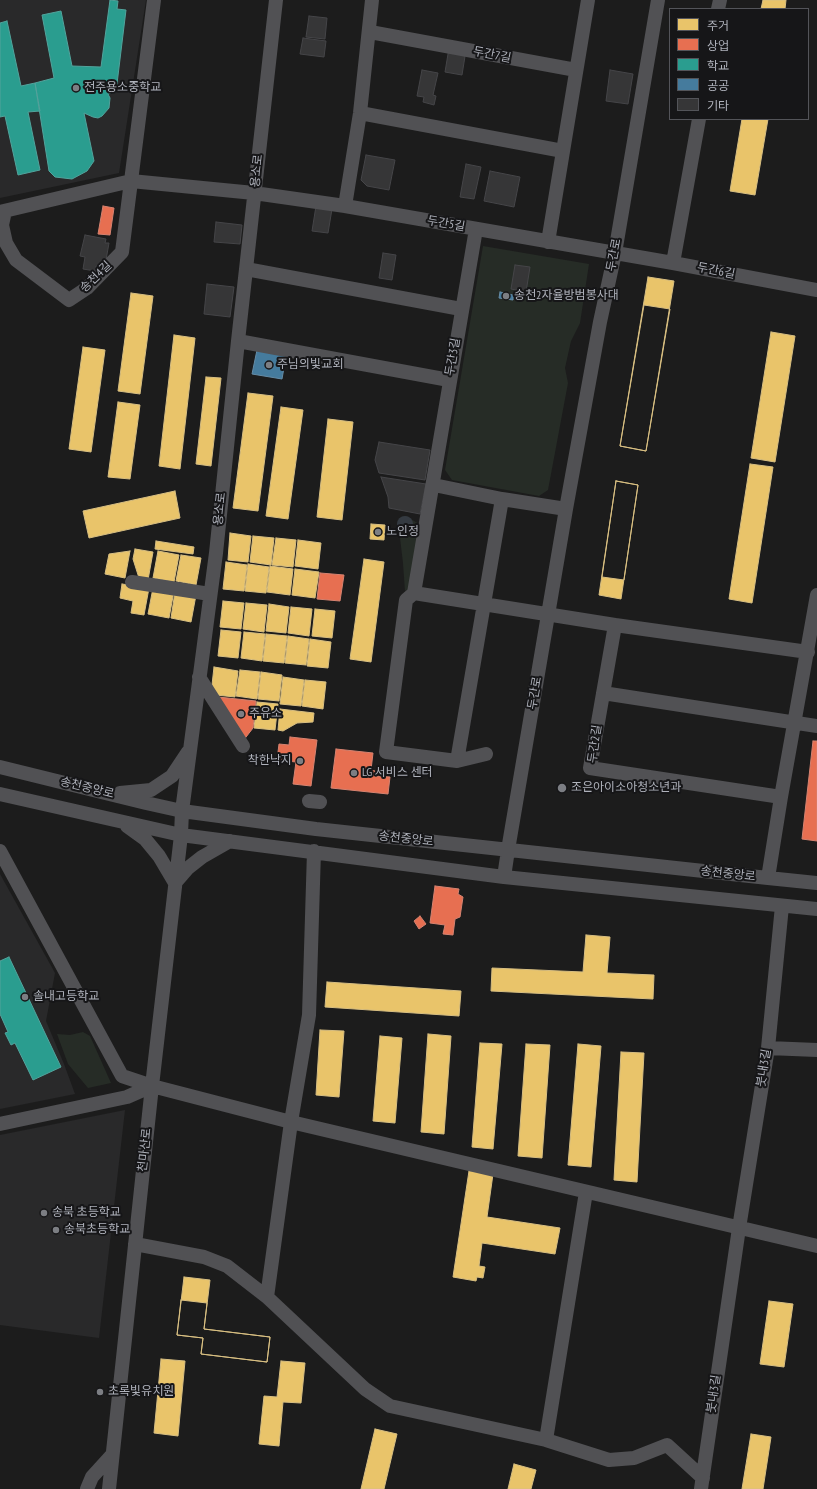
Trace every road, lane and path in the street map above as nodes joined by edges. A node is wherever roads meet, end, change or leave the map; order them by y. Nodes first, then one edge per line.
1 (154, 0) edge
2 (276, 0) edge
3 (372, 0) edge
4 (588, 0) edge
5 (658, 0) edge
6 (370, 32) junction
7 (576, 70) junction
8 (360, 113) junction
9 (699, 120) edge
10 (563, 151) junction
11 (131, 181) junction
12 (254, 193) junction
13 (344, 206) junction
14 (3, 212) edge
15 (476, 229) junction
16 (548, 242) junction
17 (615, 253) junction
18 (673, 263) junction
19 (246, 269) junction
20 (817, 290) edge
21 (461, 309) junction
22 (238, 341) junction
23 (449, 380) junction
24 (434, 485) junction
25 (502, 499) junction
26 (566, 509) junction
27 (132, 582) dead end
28 (414, 593) junction
29 (210, 594) junction
30 (817, 595) edge
31 (483, 605) junction
32 (549, 614) junction
33 (615, 625) junction
34 (808, 652) junction
35 (199, 677) junction
36 (603, 692) junction
37 (794, 722) junction
38 (817, 726) edge
39 (243, 746) dead end
40 (190, 750) junction
41 (486, 754) dead end
42 (457, 761) junction
43 (0, 767) edge
44 (0, 794) edge
45 (109, 794) junction
46 (781, 798) junction
47 (182, 811) junction
48 (123, 823) junction
49 (181, 835) junction
50 (230, 841) junction
51 (508, 850) junction
52 (0, 851) edge
53 (314, 851) junction
54 (504, 877) junction
55 (768, 878) junction
56 (175, 883) junction
57 (817, 883) edge
58 (782, 906) junction
59 (817, 909) edge
60 (768, 1048) junction
61 (817, 1050) edge
62 (152, 1086) junction
63 (291, 1122) junction
64 (0, 1124) edge
65 (586, 1192) junction
66 (739, 1228) junction
67 (135, 1244) junction
68 (817, 1246) edge
69 (267, 1297) junction
70 (546, 1440) junction
71 (112, 1455) junction
72 (702, 1484) edge
73 (87, 1489) edge
74 (109, 1489) edge

1 - 11 street
2 - 12 street, 용소로
3 - 6 street
4 - 7 street
5 - 17 street, 두간로
6 - 7 street, 두간7길
6 - 8 street
7 - 10 street
8 - 10 street
8 - 13 street
9 - 18 street
10 - 16 street
11 - 12 street, 송천4길
11 - 14 street, 송천4길
11 - 14 street, 송천4길
12 - 13 street, 두간5길
12 - 19 street, 용소로
13 - 15 street, 두간5길
15 - 16 street, 두간5길
15 - 21 street, 두간3길
16 - 17 street, 두간5길
17 - 18 street, 두간6길
17 - 26 street, 두간로
18 - 20 street, 두간6길
19 - 21 street
19 - 22 street, 용소로
21 - 23 street, 두간3길
22 - 23 street
22 - 29 street, 용소로
23 - 24 street, 두간3길
24 - 25 street
24 - 28 street, 두간3길
25 - 26 street
25 - 31 street
26 - 32 street, 두간로
27 - 29 street
28 - 31 street
28 - 42 street, 두간3길
29 - 35 street, 용소로
30 - 34 street
31 - 32 street
31 - 42 street
32 - 33 street
32 - 51 street, 두간로
33 - 34 street
33 - 36 street, 두간2길
34 - 37 street
35 - 39 street
35 - 40 street, 용소로
36 - 37 street
36 - 46 street, 두간2길
37 - 38 street
37 - 46 street
40 - 45 street
40 - 47 street, 용소로
41 - 42 street
43 - 45 street, 송천중앙로
44 - 48 street, 송천중앙로
45 - 47 street, 송천중앙로
46 - 55 street
47 - 49 street, 천마산로
47 - 51 street, 송천중앙로
48 - 49 street, 송천중앙로
48 - 56 street
49 - 50 street, 송천중앙로
49 - 56 street, 천마산로
50 - 53 street, 송천중앙로
50 - 56 street
51 - 54 street, 두간로
51 - 55 street, 송천중앙로
52 - 62 street
53 - 54 street, 송천중앙로
53 - 63 street
54 - 58 street, 송천중앙로
55 - 57 street, 송천중앙로
56 - 62 street, 천마산로
58 - 59 street, 송천중앙로
58 - 60 street, 붓내3길
60 - 61 street
60 - 66 street, 붓내3길
62 - 63 street
62 - 64 street
62 - 67 street, 천마산로
63 - 65 street
63 - 69 street
65 - 66 street
65 - 70 street
66 - 68 street
66 - 72 street, 붓내3길
67 - 69 street
67 - 71 street, 천마산로
69 - 70 street
70 - 72 street
71 - 73 street
71 - 74 street, 천마산로

